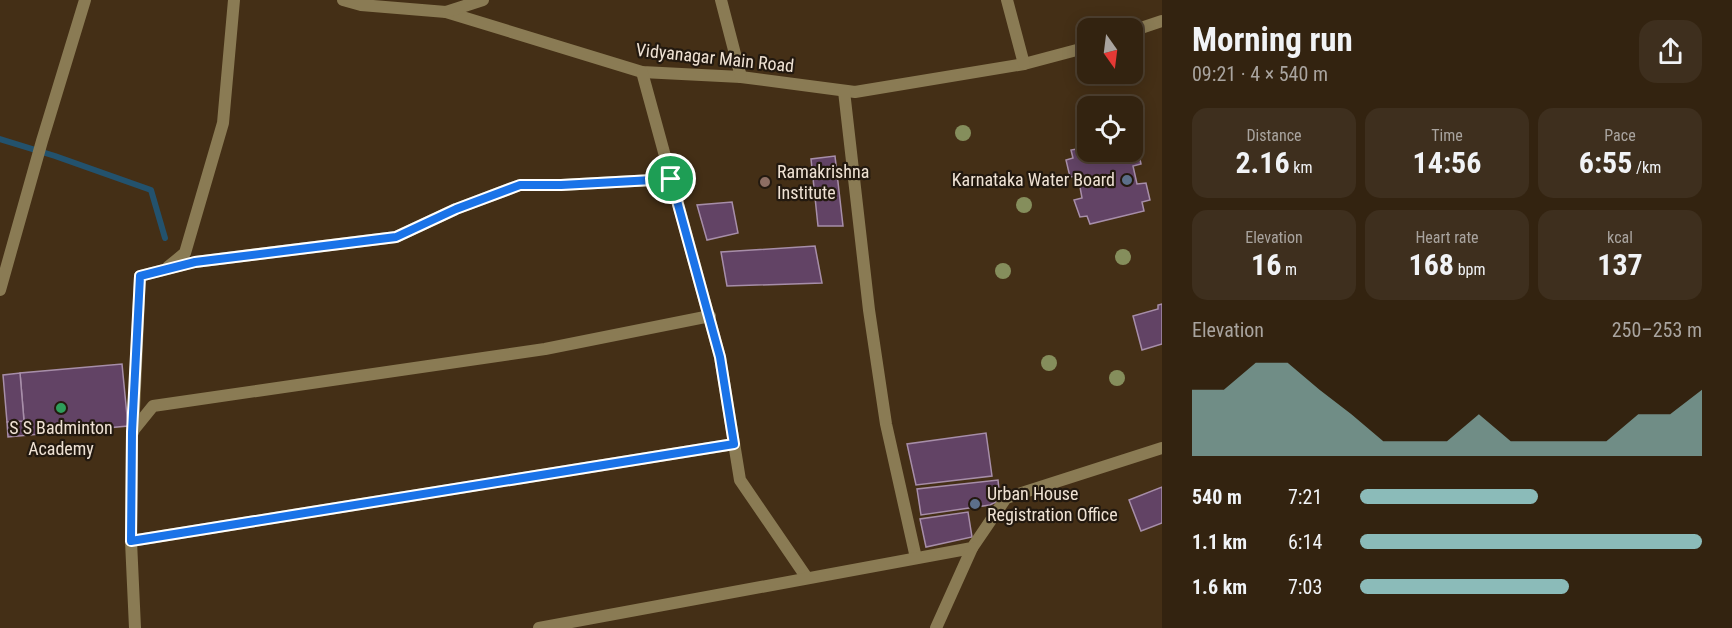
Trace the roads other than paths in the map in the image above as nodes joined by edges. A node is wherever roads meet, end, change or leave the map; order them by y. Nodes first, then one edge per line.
1 (85, 0) edge
2 (234, 0) edge
3 (343, 0) edge
4 (483, 0) edge
5 (721, 0) edge
6 (1007, 0) edge
7 (406, 5) edge
8 (446, 12) junction
9 (1162, 21) edge
10 (1143, 27) edge
11 (1077, 49) edge
12 (1024, 64) junction
13 (642, 72) junction
14 (741, 77) junction
15 (844, 91) junction
16 (671, 179) junction
17 (165, 270) junction
18 (0, 290) edge
19 (710, 316) junction
20 (132, 432) junction
21 (734, 444) junction
22 (1162, 448) edge
23 (131, 541) junction
24 (972, 548) junction
25 (916, 558) junction
26 (807, 578) junction
27 (135, 628) edge
28 (539, 628) edge
29 (936, 628) edge

1 - 18 street
2 - 17 street
3 - 7 street, Vidyanagar Main Road
4 - 8 street
5 - 14 street
6 - 12 street
7 - 8 street, Vidyanagar Main Road
8 - 13 street, Vidyanagar Main Road
9 - 10 street
11 - 12 street, Vidyanagar Main Road
12 - 15 street, Vidyanagar Main Road
13 - 14 street, Vidyanagar Main Road
13 - 16 street
14 - 15 street, Vidyanagar Main Road
15 - 25 street
16 - 17 street
16 - 19 street
17 - 20 street
19 - 20 street
19 - 21 street
20 - 23 street
21 - 23 street
21 - 26 street
22 - 24 street
23 - 27 street
24 - 25 street
24 - 29 street
25 - 26 street
26 - 28 street

